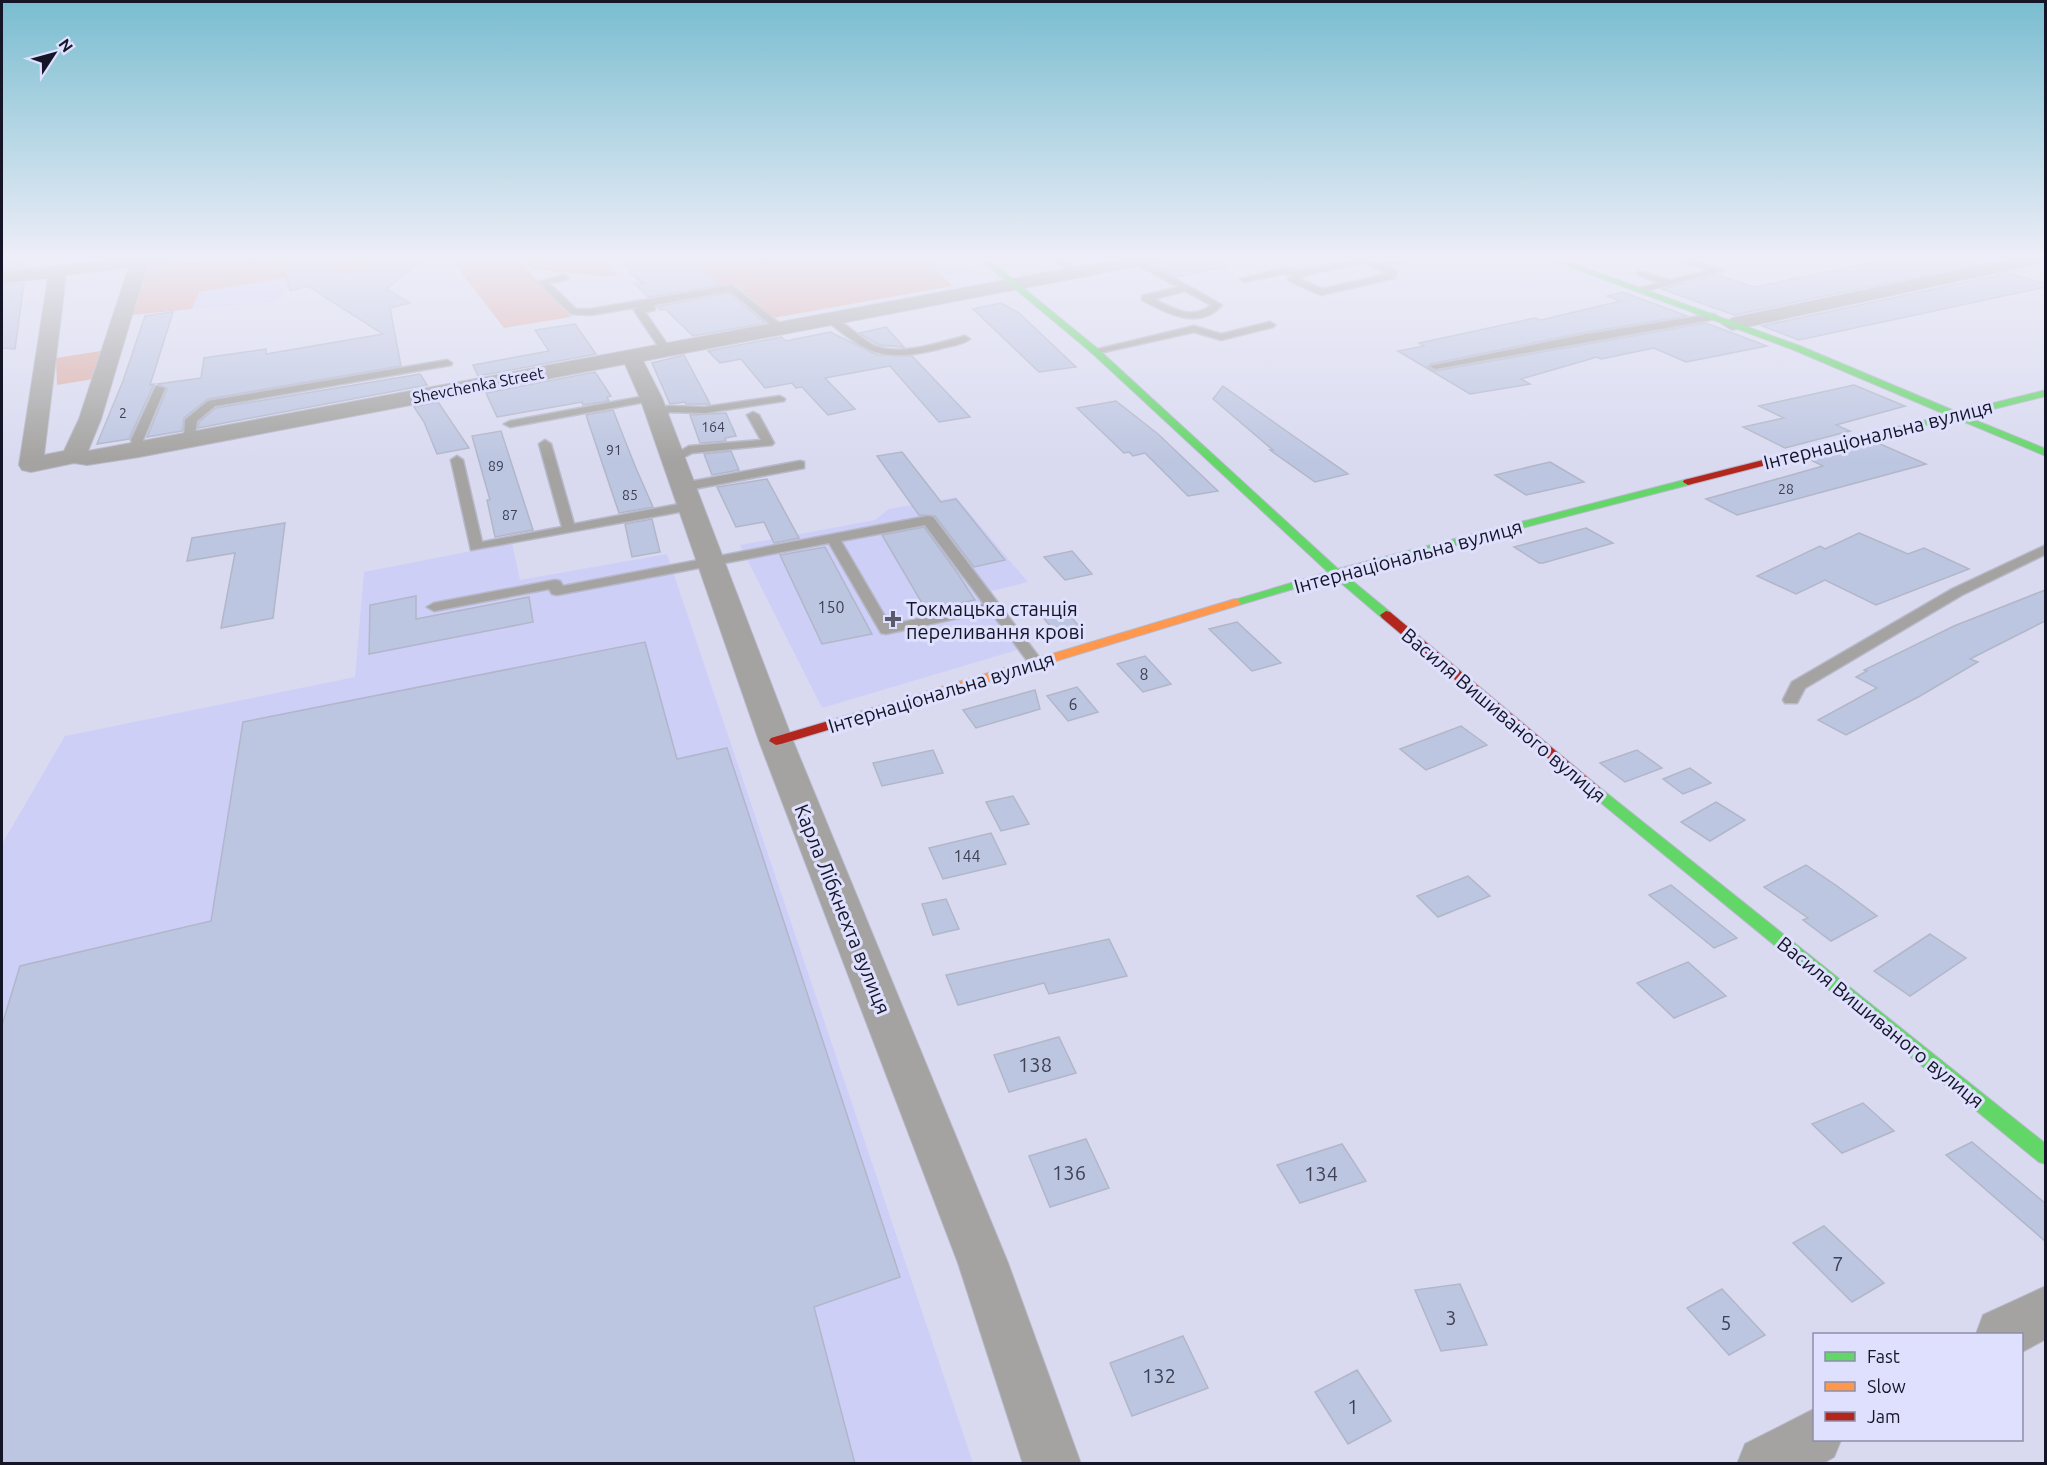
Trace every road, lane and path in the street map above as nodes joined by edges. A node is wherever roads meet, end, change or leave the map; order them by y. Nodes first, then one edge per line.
1 (51, 324) edge
2 (120, 324) edge
3 (642, 324) edge
4 (776, 324) edge
5 (800, 324) edge
6 (837, 324) edge
7 (1062, 324) edge
8 (1663, 324) edge
9 (1732, 324) edge
10 (1270, 325) dead end
11 (780, 328) junction
12 (965, 339) dead end
13 (1095, 351) junction
14 (649, 353) junction
15 (447, 363) dead end
16 (1435, 366) dead end
17 (160, 388) dead end
18 (209, 389) dead end
19 (2046, 393) edge
20 (780, 399) dead end
21 (212, 403) junction
22 (654, 407) junction
23 (1957, 413) junction
24 (753, 415) dead end
25 (510, 424) dead end
26 (190, 440) junction
27 (545, 444) dead end
28 (139, 450) junction
29 (2046, 453) edge
30 (74, 456) junction
31 (457, 460) dead end
32 (800, 465) dead end
33 (682, 484) junction
34 (569, 529) junction
35 (832, 537) junction
36 (2046, 549) edge
37 (710, 561) junction
38 (1335, 573) junction
39 (993, 606) junction
40 (434, 607) dead end
41 (1037, 664) junction
42 (1791, 700) dead end
43 (776, 741) junction
44 (2046, 1156) edge
45 (2046, 1311) edge
46 (2006, 1333) edge
47 (1813, 1438) edge
48 (1766, 1463) edge
49 (1052, 1464) edge

1 - 30 street, Shevchenka Street
2 - 30 street
3 - 14 lane
4 - 11 lane
5 - 11 street, Shevchenka Street
6 - 12 lane
7 - 13 street, Василя Вишиваного вулиця
8 - 16 lane
9 - 23 street
10 - 13 lane
11 - 14 street, Shevchenka Street
13 - 38 street, Василя Вишиваного вулиця
14 - 22 street, Карла Лібкнехта вулиця
14 - 26 street, Shevchenka Street
15 - 21 lane
17 - 28 lane
18 - 21 lane
19 - 23 street, Інтернаціональна вулиця
20 - 22 lane
21 - 26 lane
22 - 25 lane
22 - 33 street, Карла Лібкнехта вулиця
23 - 29 street
23 - 38 street, Інтернаціональна вулиця
24 - 33 lane
26 - 28 street, Shevchenka Street
27 - 34 lane
28 - 30 street, Shevchenka Street
31 - 34 lane
32 - 33 lane
33 - 34 lane
33 - 37 street, Карла Лібкнехта вулиця
35 - 37 lane
35 - 39 lane
35 - 39 lane
36 - 42 lane
37 - 40 lane
37 - 43 street, Карла Лібкнехта вулиця
38 - 41 street, Інтернаціональна вулиця
38 - 44 street, Василя Вишиваного вулиця
39 - 41 lane
41 - 43 street, Інтернаціональна вулиця
43 - 49 street, Карла Лібкнехта вулиця
45 - 46 street
47 - 48 street

